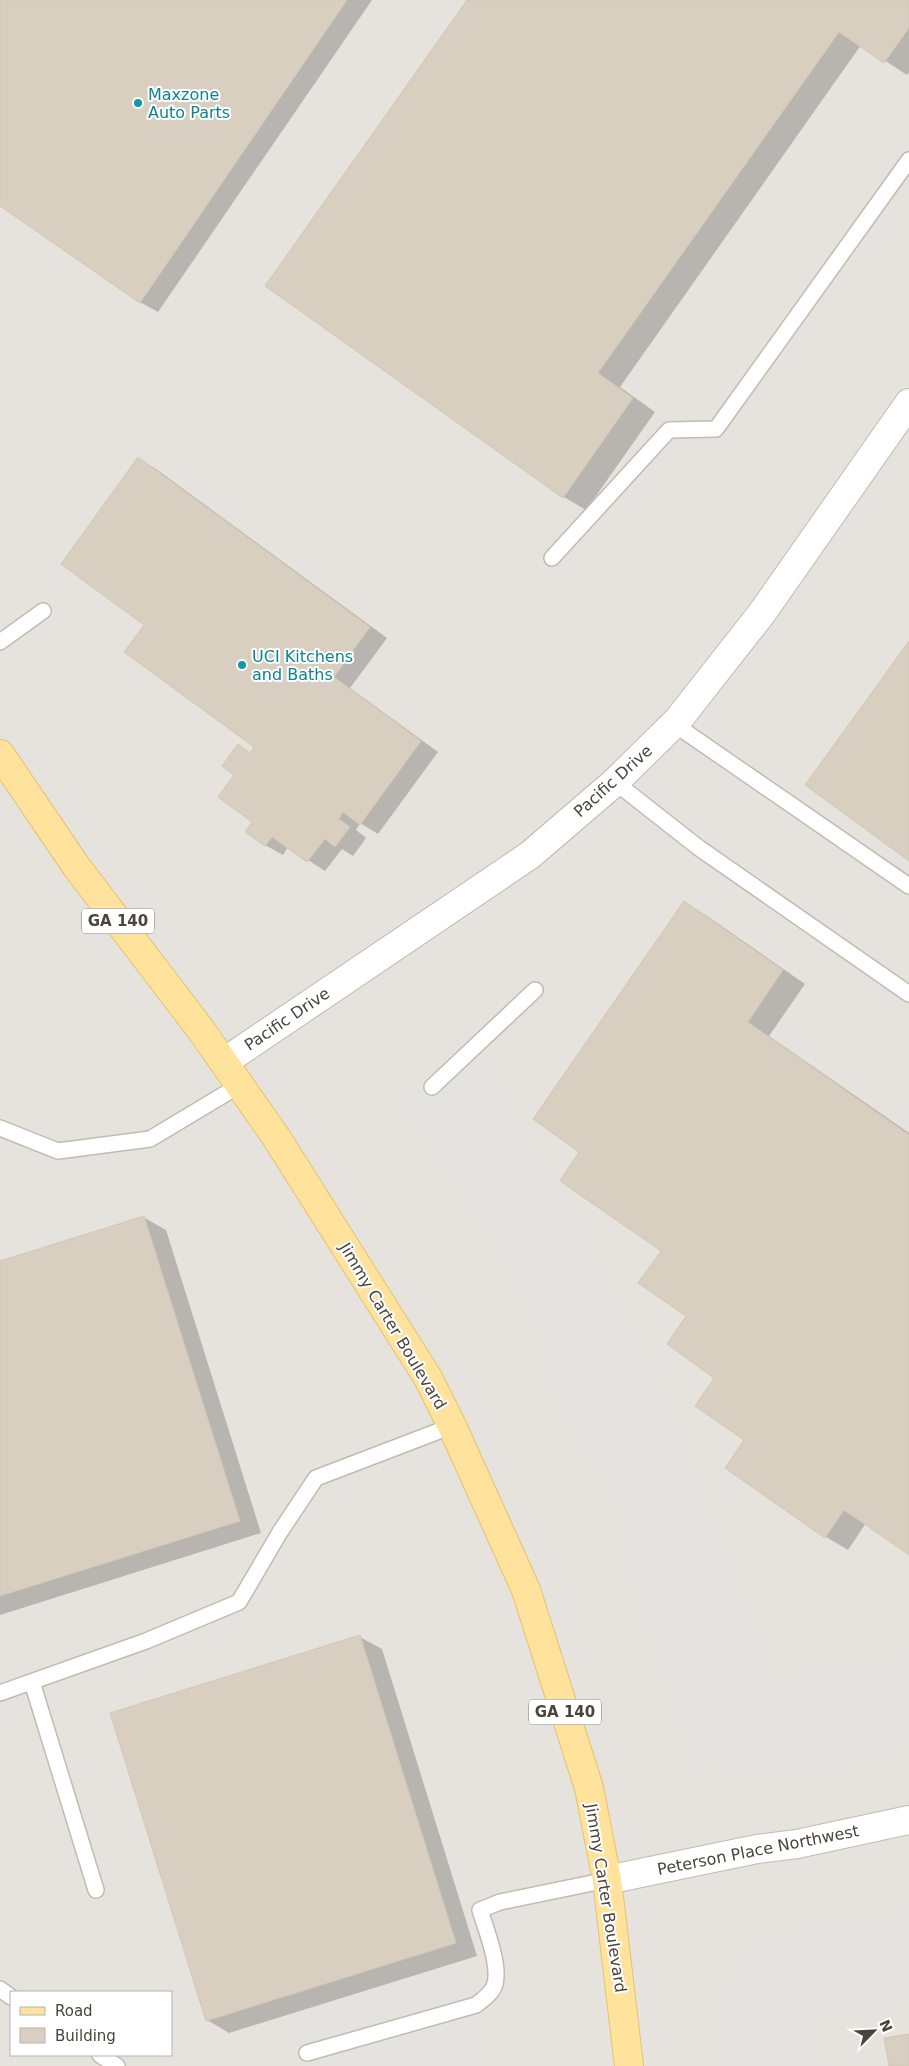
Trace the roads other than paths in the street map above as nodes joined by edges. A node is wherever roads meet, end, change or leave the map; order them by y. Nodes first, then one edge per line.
1 (909, 160) edge
2 (909, 403) edge
3 (552, 558) dead end
4 (43, 611) dead end
5 (0, 642) edge
6 (674, 724) junction
7 (0, 754) edge
8 (615, 782) junction
9 (909, 886) edge
10 (535, 990) dead end
11 (909, 994) edge
12 (224, 1062) junction
13 (240, 1085) junction
14 (432, 1087) dead end
15 (0, 1128) edge
16 (452, 1426) junction
17 (32, 1682) junction
18 (0, 1693) edge
19 (909, 1820) edge
20 (607, 1880) junction
21 (96, 1890) dead end
22 (307, 2053) dead end
23 (102, 2056) edge
24 (117, 2066) edge
25 (629, 2066) edge

1 - 3 lane
2 - 6 street, Pacific Drive
4 - 5 lane
6 - 8 street, Pacific Drive
6 - 9 lane
7 - 12 main road, Jimmy Carter Boulevard / GA 140
8 - 11 lane
8 - 12 street, Pacific Drive
10 - 14 lane
12 - 13 main road, Jimmy Carter Boulevard / GA 140
13 - 15 lane
13 - 16 main road, Jimmy Carter Boulevard / GA 140
16 - 17 lane
16 - 20 main road, Jimmy Carter Boulevard / GA 140
17 - 18 lane
17 - 21 lane
19 - 20 street, Peterson Place Northwest
20 - 22 lane
20 - 25 main road, Jimmy Carter Boulevard / GA 140
23 - 24 lane

